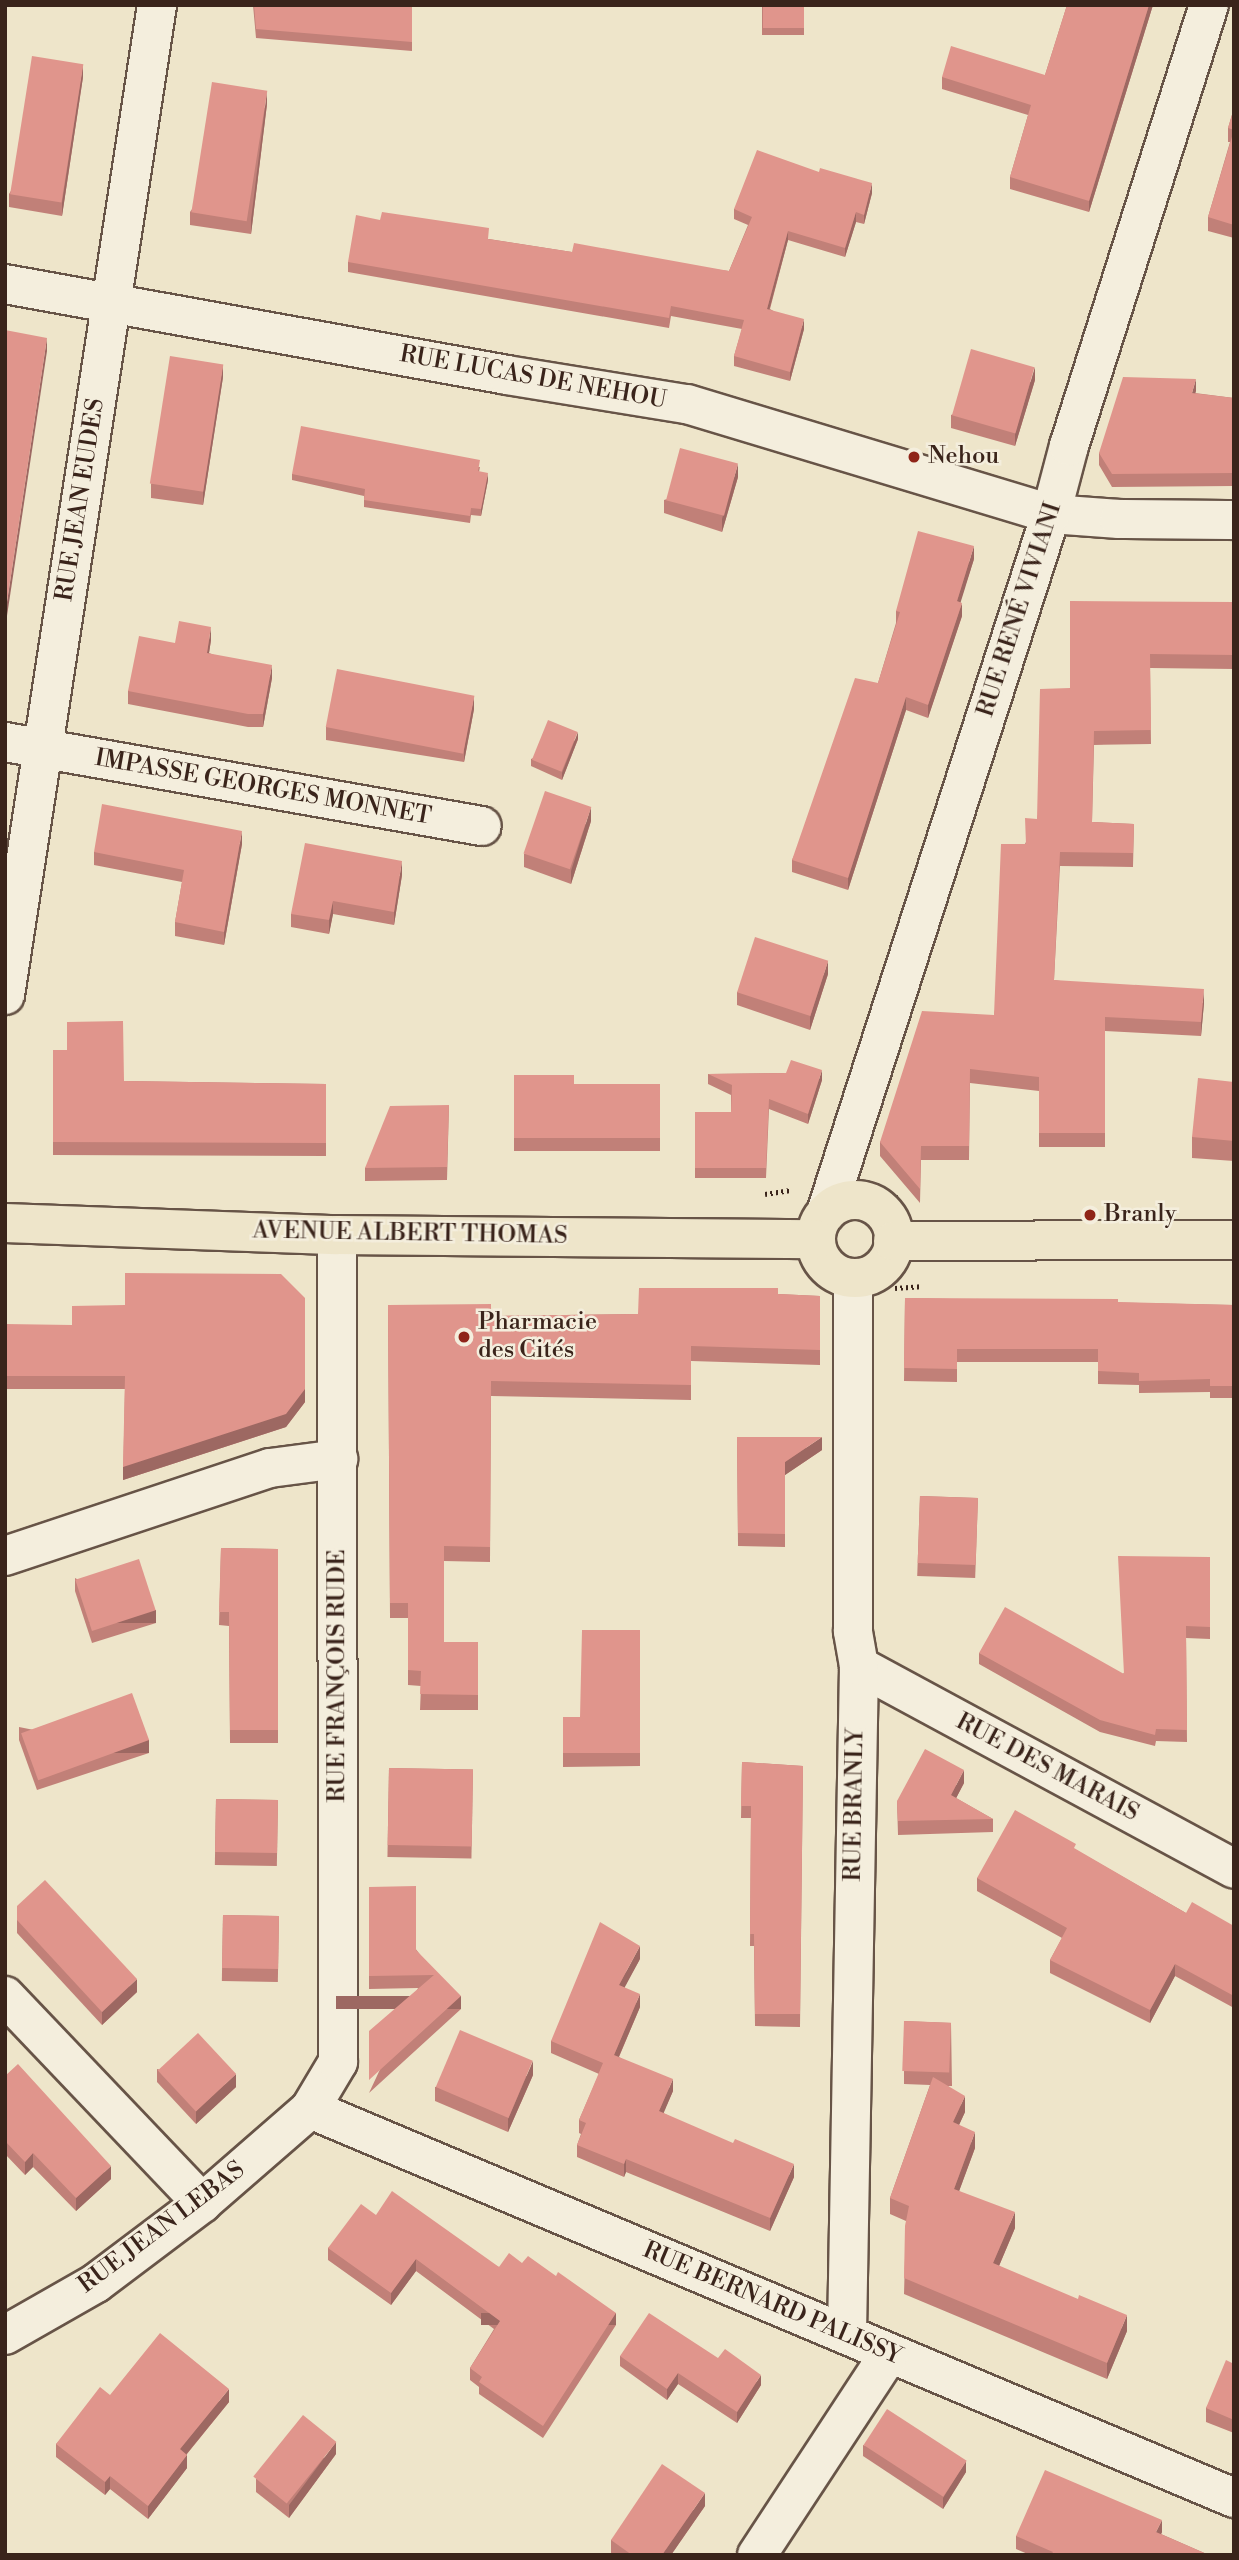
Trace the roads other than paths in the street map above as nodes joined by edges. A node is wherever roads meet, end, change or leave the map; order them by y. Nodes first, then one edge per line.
1 (156, 5) edge
2 (1209, 5) edge
3 (5, 284) edge
4 (111, 304) junction
5 (1051, 514) junction
6 (1234, 520) edge
7 (5, 742) edge
8 (43, 749) junction
9 (482, 826) dead end
10 (5, 995) edge
11 (5, 1223) edge
12 (821, 1226) junction
13 (337, 1235) junction
14 (1234, 1240) edge
15 (893, 1241) junction
16 (853, 1278) junction
17 (338, 1459) junction
18 (5, 1556) edge
19 (859, 1666) junction
20 (1234, 1869) edge
21 (5, 1996) edge
22 (310, 2109) junction
23 (202, 2203) junction
24 (847, 2334) junction
25 (5, 2335) edge
26 (889, 2354) junction
27 (1234, 2498) edge
28 (757, 2555) edge

1 - 4 street, RUE JEAN EUDES
2 - 5 street, RUE RENÉ VIVIANI
3 - 4 street, RUE LUCAS DE NEHOU
4 - 5 street, RUE LUCAS DE NEHOU
4 - 8 street, RUE JEAN EUDES
5 - 6 street, RUE LUCAS DE NEHOU
5 - 12 street, RUE RENÉ VIVIANI
7 - 8 street, IMPASSE GEORGES MONNET
8 - 9 street, IMPASSE GEORGES MONNET
8 - 10 street, RUE JEAN EUDES
11 - 13 main road, AVENUE ALBERT THOMAS
12 - 13 main road, AVENUE ALBERT THOMAS
12 - 15 main road, AVENUE ALBERT THOMAS
12 - 16 main road
13 - 17 street, RUE FRANÇOIS RUDE
14 - 15 main road
15 - 16 main road
16 - 19 street, RUE BRANLY
17 - 18 street
17 - 22 street, RUE FRANÇOIS RUDE
19 - 20 street, RUE DES MARAIS
19 - 24 street, RUE BRANLY
21 - 23 street
22 - 23 street, RUE JEAN LEBAS
22 - 24 street, RUE BERNARD PALISSY
23 - 25 street, RUE JEAN LEBAS
24 - 26 street, RUE BERNARD PALISSY
26 - 27 street, RUE BERNARD PALISSY
26 - 28 street

